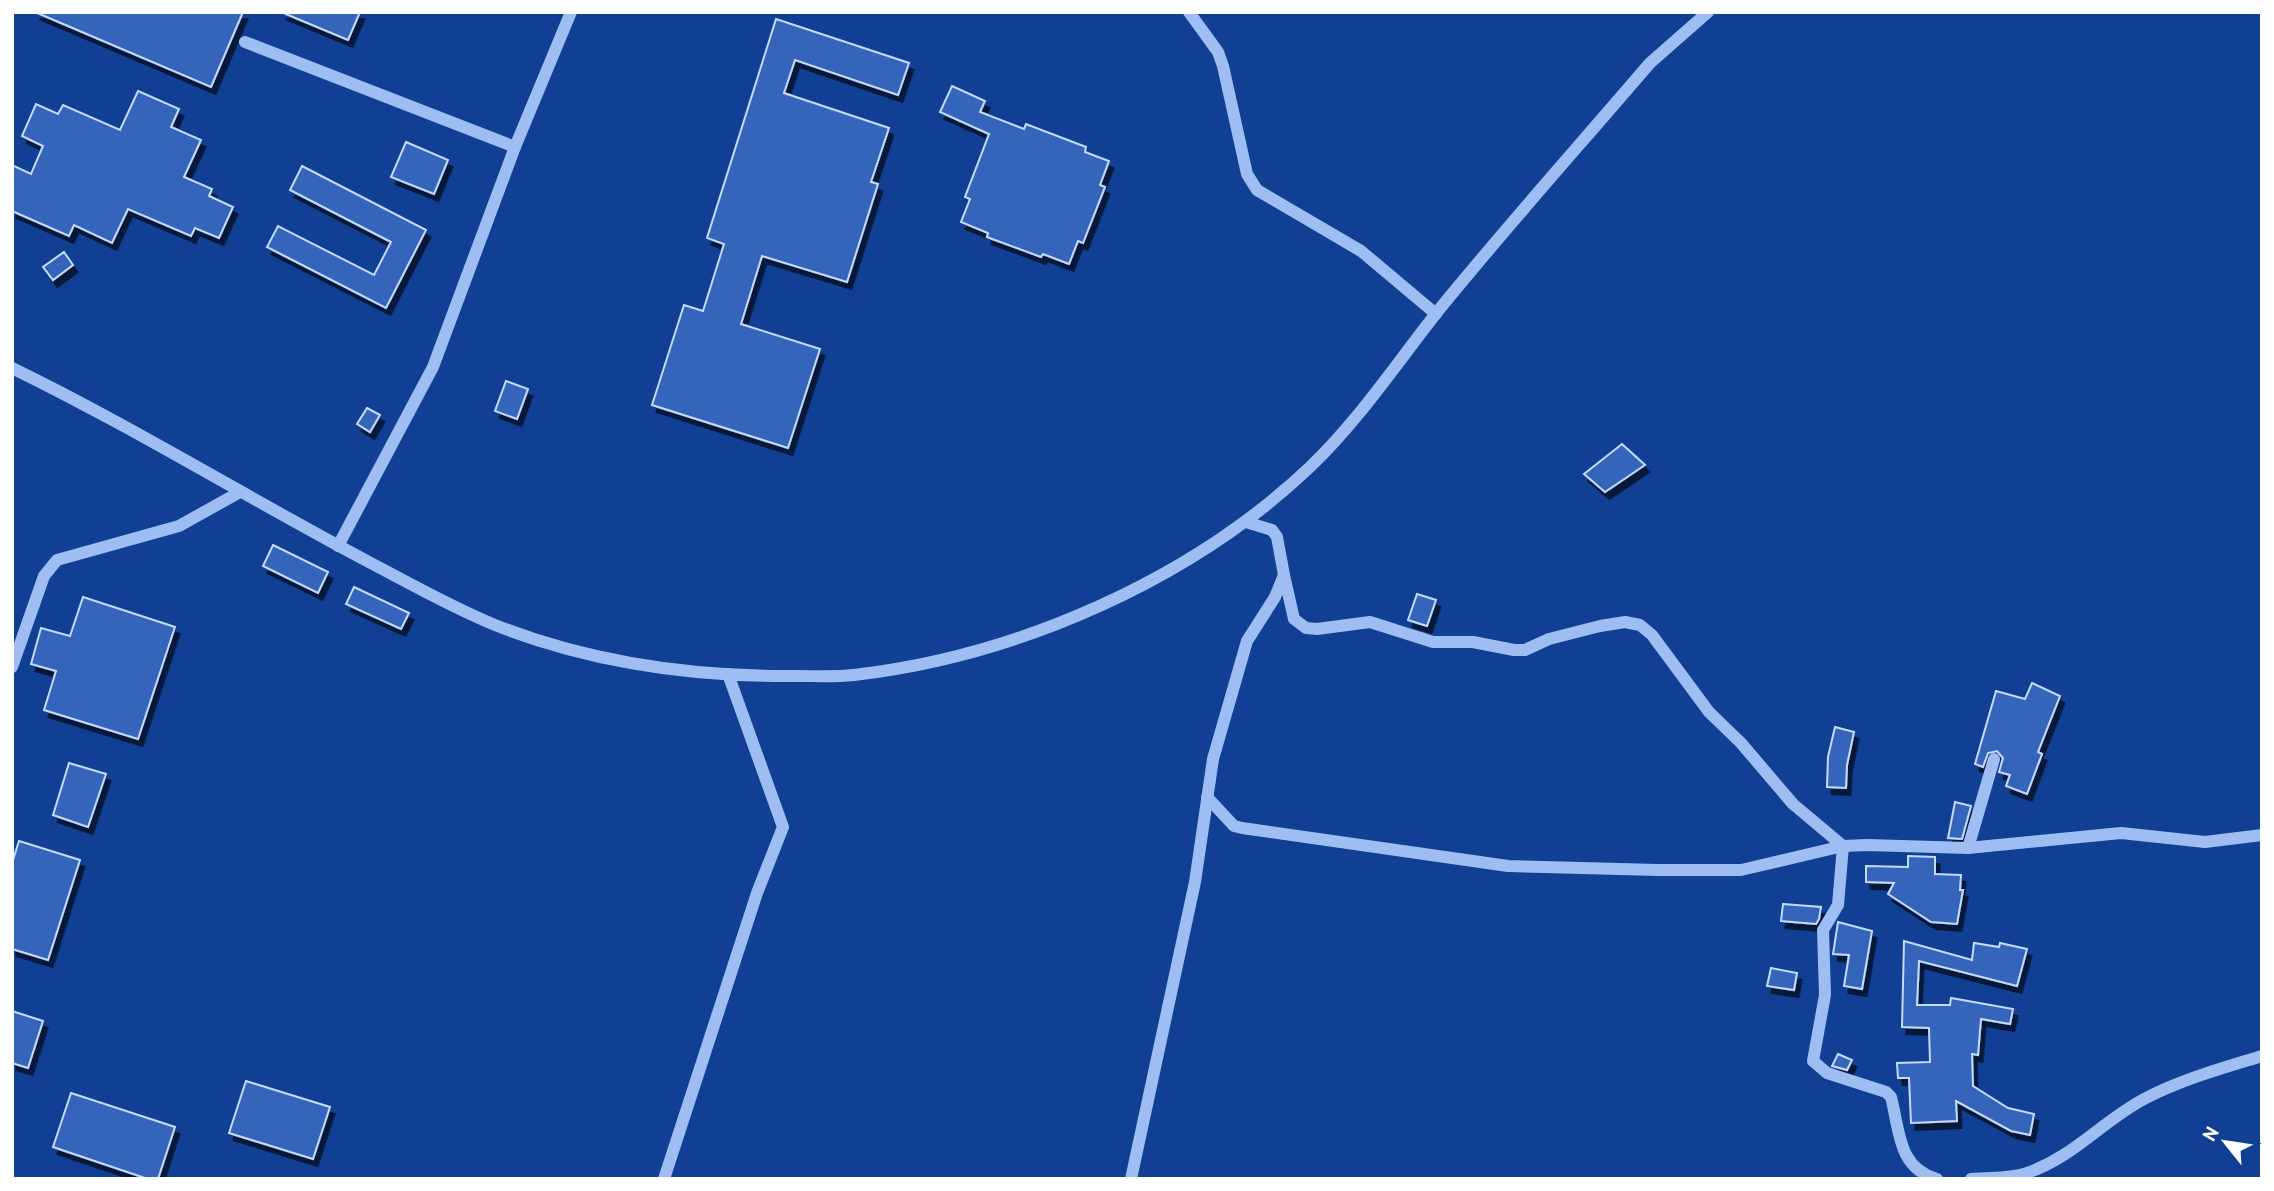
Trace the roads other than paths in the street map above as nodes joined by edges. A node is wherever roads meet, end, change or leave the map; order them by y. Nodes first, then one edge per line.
1 (571, 12) edge
2 (1189, 12) edge
3 (1707, 12) edge
4 (244, 42) dead end
5 (515, 147) junction
6 (1436, 314) junction
7 (12, 368) edge
8 (240, 492) junction
9 (1246, 522) junction
10 (338, 546) junction
11 (1284, 576) junction
12 (12, 667) edge
13 (728, 674) junction
14 (1993, 759) dead end
15 (1207, 797) junction
16 (2262, 835) edge
17 (1843, 846) junction
18 (1968, 848) junction
19 (2262, 1056) edge
20 (664, 1179) edge
21 (1131, 1179) edge
22 (1937, 1179) edge
23 (1971, 1179) edge

1 - 5 street
2 - 6 street
3 - 6 street
4 - 5 street
5 - 10 street
6 - 9 street
7 - 8 street
8 - 10 street
8 - 12 street
9 - 11 street
9 - 13 street
10 - 13 street
11 - 15 street
11 - 17 street
13 - 20 street
14 - 18 street
15 - 17 street
15 - 21 street
16 - 18 street
17 - 18 street
17 - 22 street
19 - 23 street

